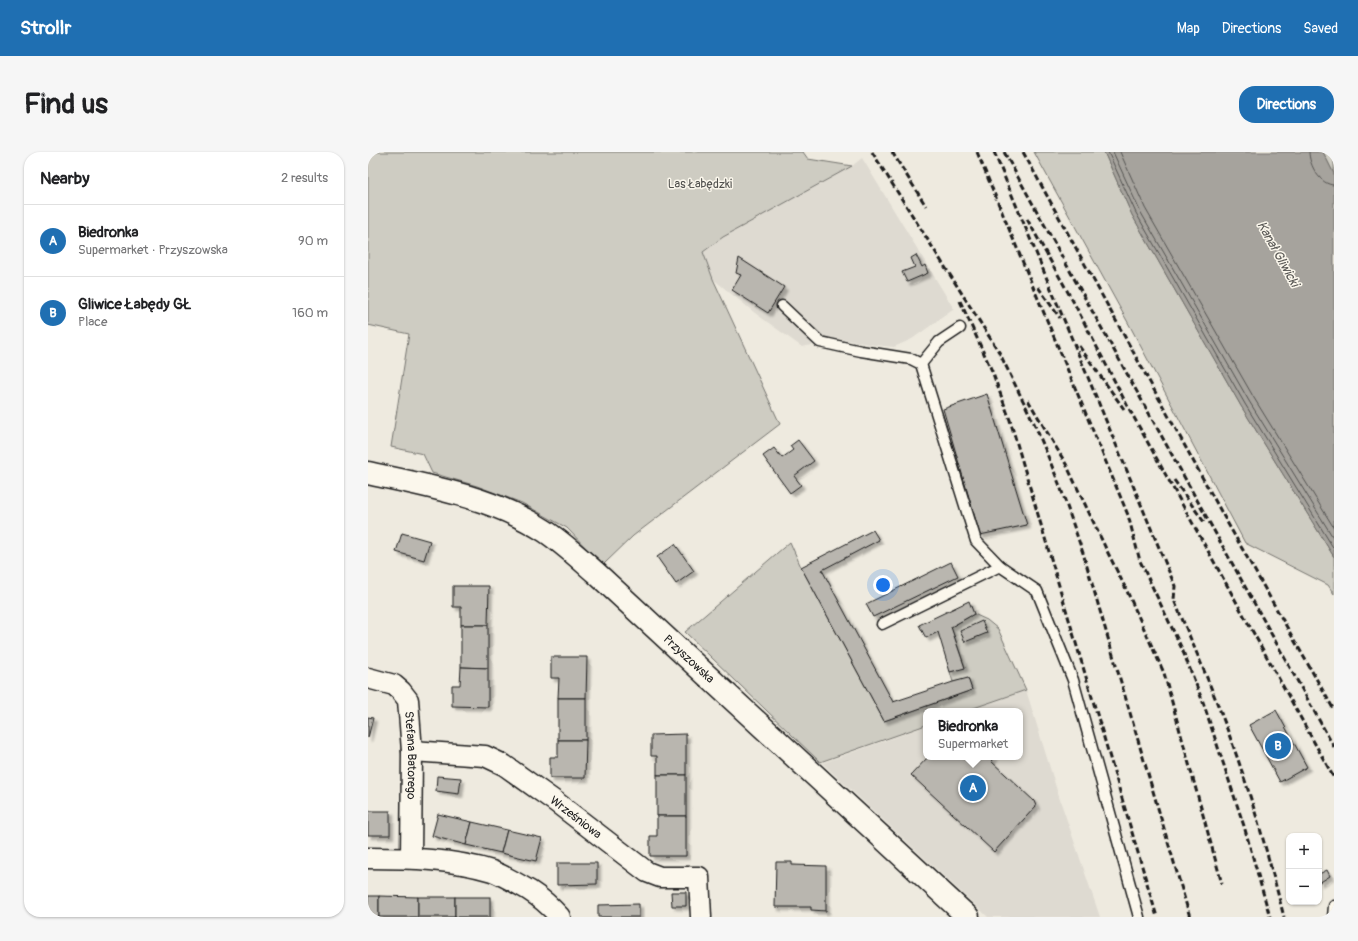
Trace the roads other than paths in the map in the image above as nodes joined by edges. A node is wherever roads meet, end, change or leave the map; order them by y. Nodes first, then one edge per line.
1 (782, 306) dead end
2 (960, 328) dead end
3 (920, 364) junction
4 (368, 473) edge
5 (1000, 566) junction
6 (882, 624) dead end
7 (368, 678) edge
8 (412, 751) junction
9 (368, 858) edge
10 (411, 858) junction
11 (1334, 906) edge
12 (560, 917) edge
13 (701, 917) edge
14 (968, 917) edge
15 (1139, 917) edge
16 (1333, 917) edge

1 - 3 lane
2 - 3 lane
3 - 5 lane
4 - 14 street, Przyszowska
5 - 6 lane
5 - 15 lane
7 - 8 street, Stefana Batorego
8 - 10 street, Stefana Batorego
8 - 13 street, Wrześniowa
9 - 10 street
10 - 12 street
11 - 16 lane

